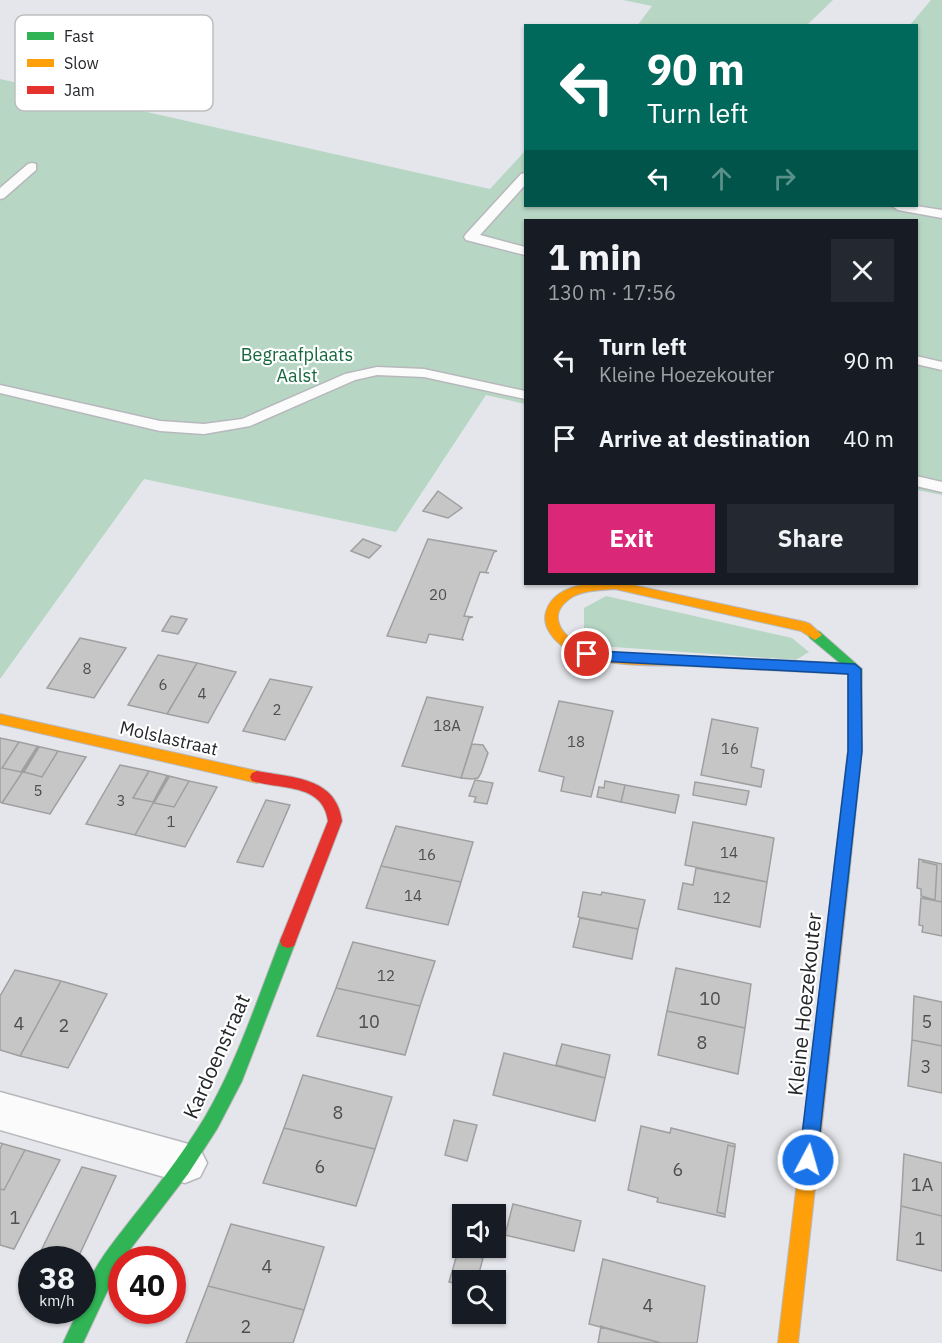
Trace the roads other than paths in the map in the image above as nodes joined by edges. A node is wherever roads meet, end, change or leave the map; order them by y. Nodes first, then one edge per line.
1 (32, 166) dead end
2 (524, 178) edge
3 (0, 195) edge
4 (904, 207) edge
5 (942, 214) edge
6 (524, 251) edge
7 (918, 360) edge
8 (942, 366) edge
9 (0, 389) edge
10 (524, 395) edge
11 (918, 481) edge
12 (942, 486) edge
13 (855, 669) junction
14 (0, 719) edge
15 (328, 797) joint
16 (0, 1111) edge
17 (184, 1163) junction
18 (73, 1343) edge
19 (788, 1343) edge

1 - 3 lane
2 - 6 lane
4 - 5 lane
7 - 8 lane
9 - 10 lane
11 - 12 lane
13 - 13 street
13 - 19 street, Kleine Hoezekouter
14 - 15 street, Molslastraat
15 - 17 street, Kardoenstraat
16 - 17 street
17 - 18 street, Kardoenstraat

